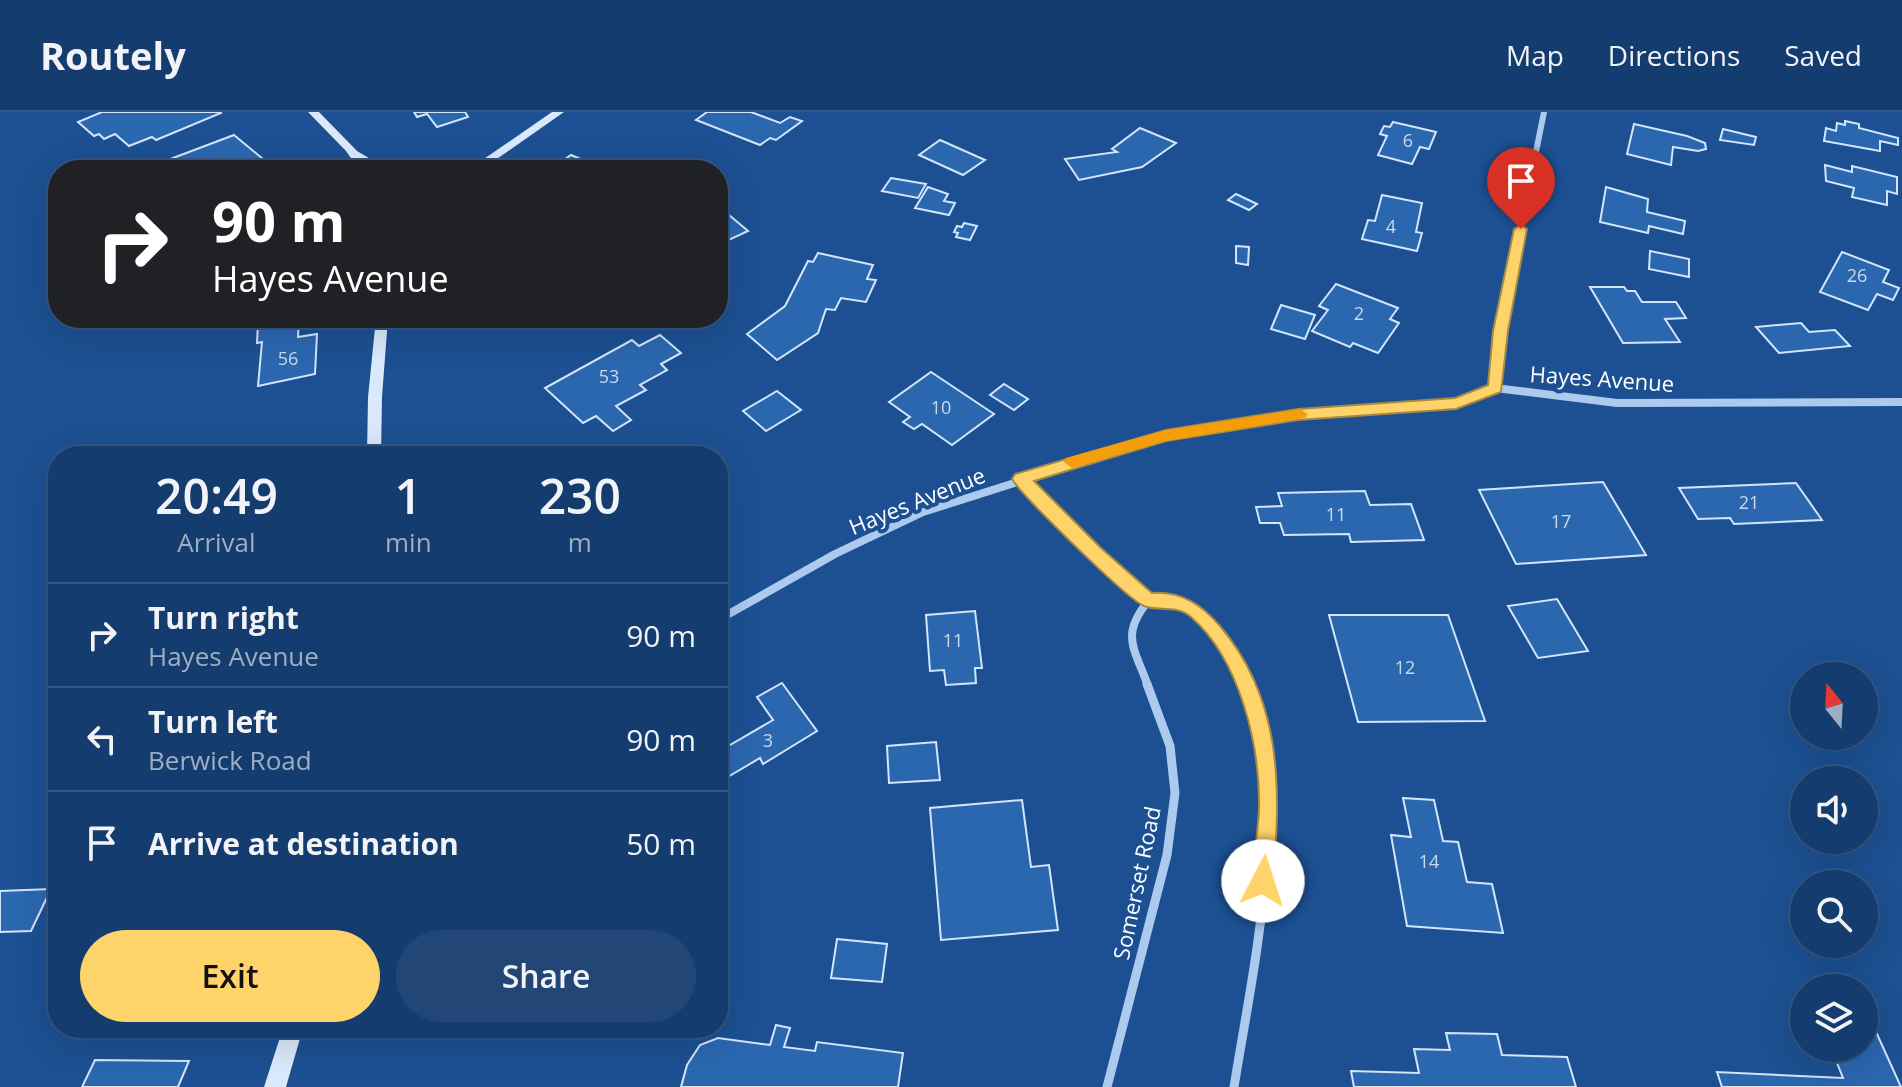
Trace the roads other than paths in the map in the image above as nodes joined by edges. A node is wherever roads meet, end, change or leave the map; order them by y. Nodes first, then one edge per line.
1 (313, 112) edge
2 (559, 112) edge
3 (1544, 112) edge
4 (350, 149) junction
5 (358, 160) edge
6 (367, 160) edge
7 (489, 160) edge
8 (382, 328) edge
9 (387, 328) edge
10 (382, 343) junction
11 (1495, 388) junction
12 (1902, 402) edge
13 (374, 446) edge
14 (1021, 479) junction
15 (1149, 600) junction
16 (728, 614) edge
17 (290, 1038) edge
18 (275, 1087) edge
19 (1107, 1087) edge
20 (1234, 1087) edge

1 - 4 main road
2 - 7 main road
3 - 11 street
4 - 5 main road
4 - 6 main road
8 - 10 main road
9 - 10 main road
10 - 13 main road
11 - 12 street, Hayes Avenue
11 - 14 street, Hayes Avenue
14 - 15 street
14 - 16 street, Hayes Avenue
15 - 19 street, Somerset Road
15 - 20 street
17 - 18 main road

